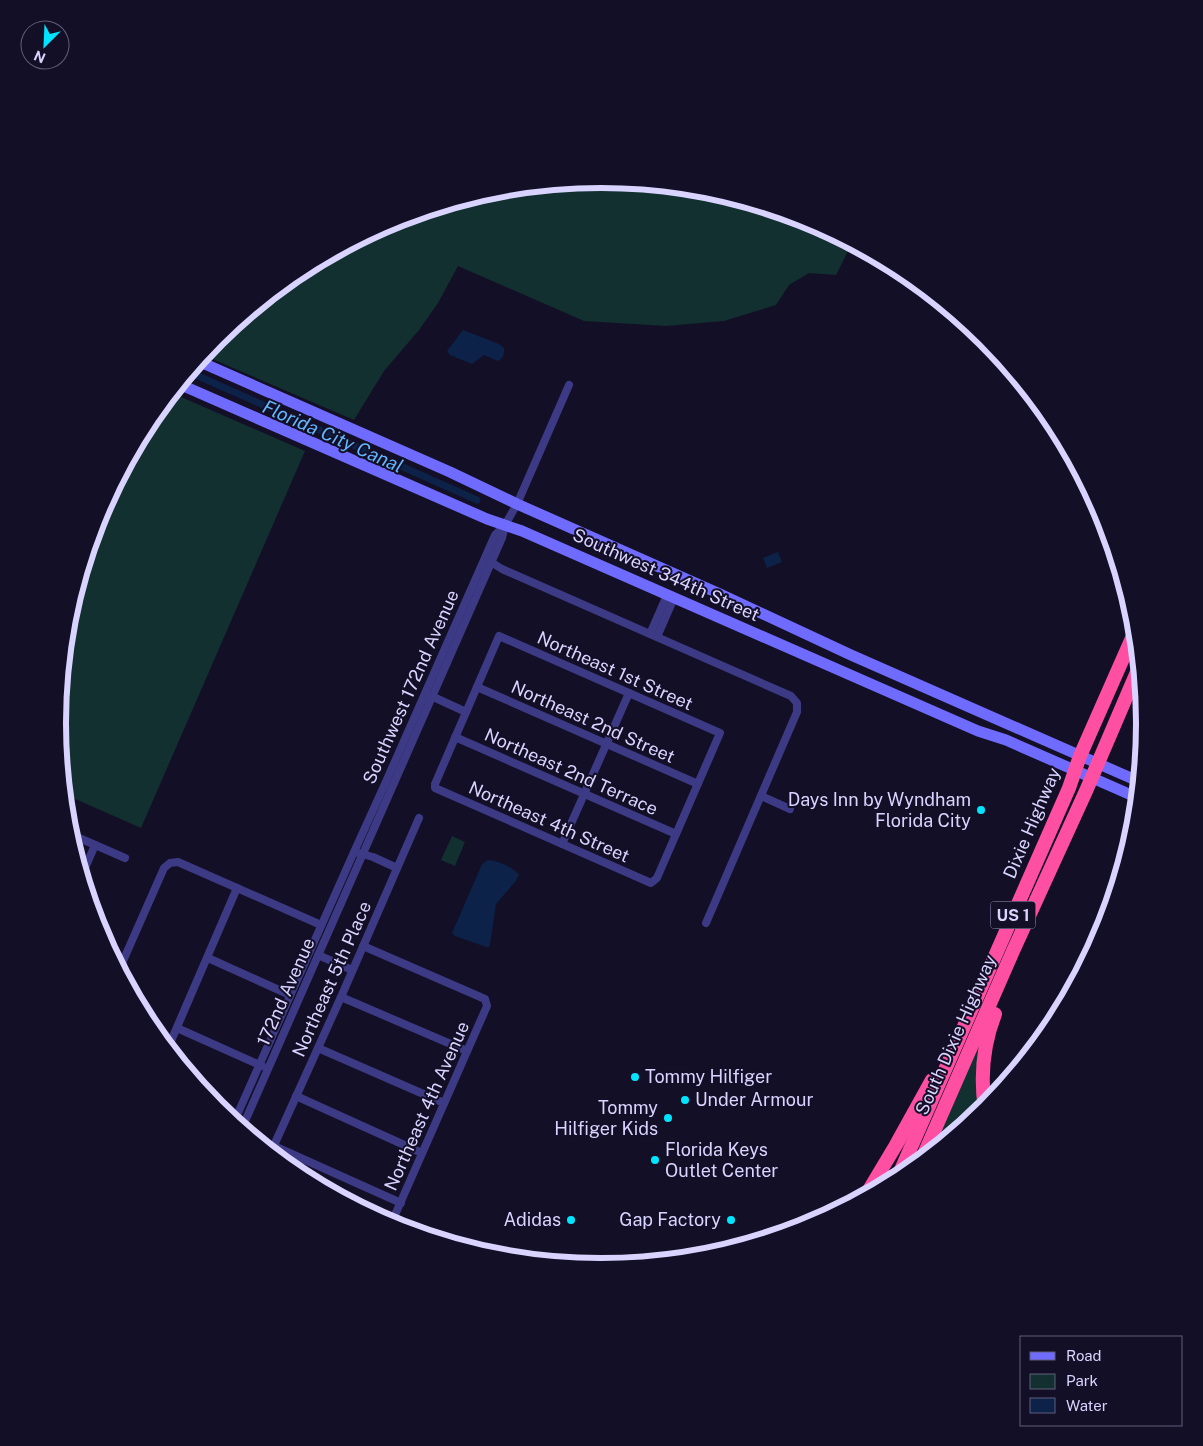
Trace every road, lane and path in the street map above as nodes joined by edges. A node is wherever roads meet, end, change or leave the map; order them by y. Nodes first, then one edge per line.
1 (205, 364) edge
2 (569, 385) dead end
3 (186, 386) edge
4 (517, 504) junction
5 (505, 525) junction
6 (491, 562) junction
7 (671, 596) junction
8 (653, 635) junction
9 (1130, 642) edge
10 (851, 655) junction
11 (844, 673) junction
12 (1135, 677) edge
13 (477, 687) junction
14 (629, 693) junction
15 (429, 695) junction
16 (466, 712) junction
17 (455, 737) junction
18 (606, 744) junction
19 (1080, 756) junction
20 (1097, 763) junction
21 (1075, 770) junction
22 (1091, 777) junction
23 (1134, 779) edge
24 (698, 784) junction
25 (584, 794) junction
26 (1132, 795) edge
27 (761, 796) junction
28 (790, 809) dead end
29 (419, 818) dead end
30 (676, 834) junction
31 (79, 838) edge
32 (562, 844) junction
33 (94, 845) junction
34 (354, 852) junction
35 (363, 854) junction
36 (125, 858) dead end
37 (348, 865) joint
38 (85, 866) edge
39 (357, 868) joint
40 (397, 868) junction
41 (237, 888) junction
42 (706, 923) dead end
43 (1025, 924) junction
44 (321, 925) junction
45 (363, 946) junction
46 (318, 955) junction
47 (208, 958) junction
48 (122, 962) edge
49 (352, 970) junction
50 (290, 995) junction
51 (341, 997) junction
52 (177, 1028) junction
53 (171, 1041) edge
54 (318, 1048) junction
55 (467, 1051) junction
56 (950, 1059) junction
57 (260, 1064) junction
58 (269, 1069) junction
59 (296, 1096) junction
60 (984, 1097) edge
61 (444, 1102) junction
62 (237, 1114) edge
63 (245, 1121) edge
64 (273, 1146) edge
65 (927, 1148) edge
66 (422, 1153) junction
67 (285, 1155) edge
68 (903, 1165) edge
69 (872, 1185) edge
70 (400, 1203) junction
71 (394, 1217) edge

1 - 4 main road, Southwest 344th Street
2 - 4 street, Southwest 172nd Avenue
3 - 5 main road, Southwest 344th Street
4 - 5 street, Southwest 172nd Avenue
4 - 10 main road, Southwest 344th Street
5 - 6 street, Southwest 172nd Avenue
5 - 7 main road, Southwest 344th Street
5 - 15 street, Southwest 172nd Avenue
6 - 8 street
6 - 15 street, Southwest 172nd Avenue
7 - 8 street
7 - 11 main road, Southwest 344th Street
8 - 27 street
9 - 19 highway, Dixie Highway / US 1
10 - 11 main road
10 - 19 main road, Southwest 344th Street
11 - 21 main road, Southwest 344th Street
12 - 20 highway, Dixie Highway / US 1
13 - 14 street, Northeast 1st Street
13 - 16 street
13 - 18 street, Northeast 2nd Street
14 - 18 street
14 - 24 street, Northeast 1st Street
15 - 16 street
15 - 34 street, Southwest 172nd Avenue
15 - 35 street, Southwest 172nd Avenue
16 - 17 street
17 - 25 street, Northeast 2nd Terrace
17 - 32 street, Northeast 4th Street
18 - 24 street, Northeast 2nd Street
18 - 25 street
19 - 20 main road, Southwest 344th Street
19 - 21 highway, Dixie Highway / US 1
20 - 22 highway, Dixie Highway / US 1
20 - 23 main road, Southwest 344th Street
21 - 22 main road, Southwest 344th Street
21 - 56 highway, Dixie Highway / US 1
22 - 26 main road, Southwest 344th Street
22 - 43 highway, Dixie Highway / US 1
24 - 30 street
25 - 30 street, Northeast 2nd Terrace
25 - 32 street
27 - 28 street
27 - 42 street
29 - 40 street, Northeast 5th Place
30 - 32 street, Northeast 4th Street
31 - 33 street
33 - 36 street
33 - 38 street
34 - 35 street
34 - 37 street, Southwest 172nd Avenue
35 - 39 street, Southwest 172nd Avenue
35 - 40 street
37 - 44 street, 172nd Avenue
39 - 46 street, 172nd Avenue
40 - 45 street, Northeast 5th Place
41 - 44 street
41 - 47 street
41 - 48 street
43 - 60 highway
43 - 65 highway, South Dixie Highway / US 1
44 - 50 street, 172nd Avenue
45 - 49 street, Northeast 5th Place
45 - 55 street, Northeast 4th Avenue
46 - 49 street
46 - 58 street, 172nd Avenue
47 - 50 street
47 - 52 street
49 - 51 street, Northeast 5th Place
50 - 57 street, 172nd Avenue
51 - 54 street, Northeast 5th Place
51 - 55 street
52 - 53 street
52 - 57 street
54 - 59 street, Northeast 5th Place
54 - 61 street
55 - 61 street, Northeast 4th Avenue
56 - 68 highway, South Dixie Highway / US 1
56 - 69 highway
57 - 58 street
57 - 62 street, 172nd Avenue
58 - 63 street, 172nd Avenue
59 - 64 street, Northeast 5th Place
59 - 66 street
61 - 66 street, Northeast 4th Avenue
66 - 70 street, Northeast 4th Avenue
67 - 70 street
70 - 71 street, Northeast 4th Avenue

